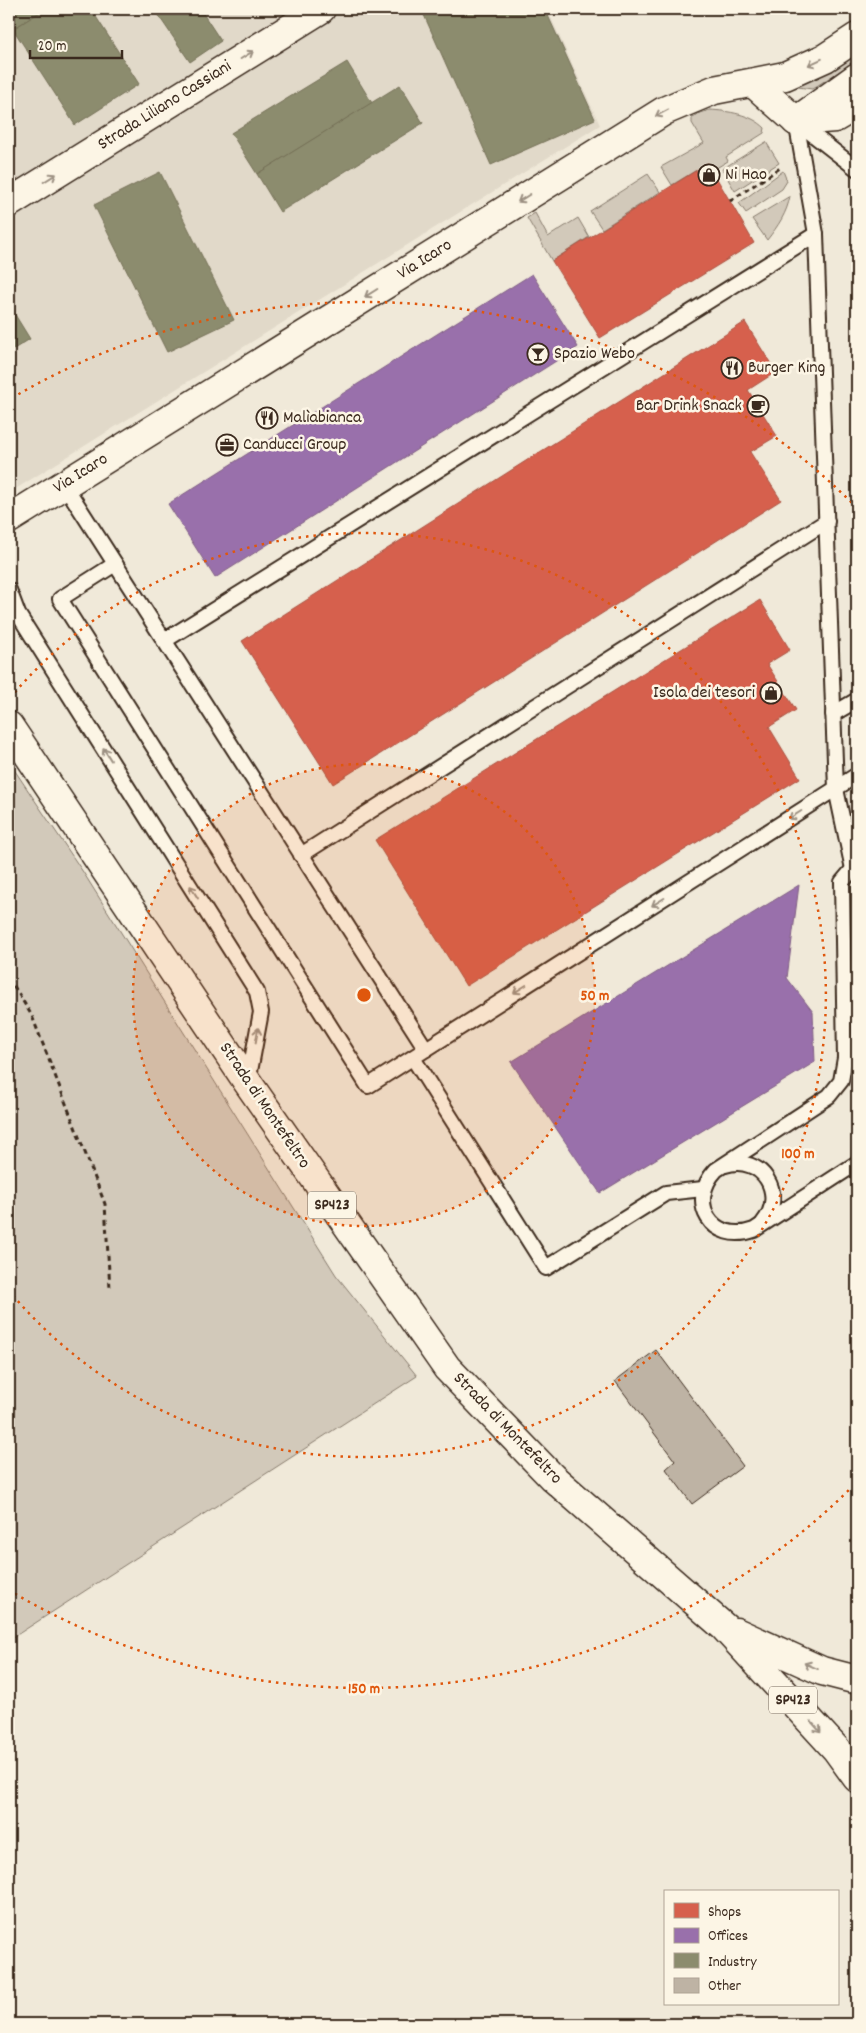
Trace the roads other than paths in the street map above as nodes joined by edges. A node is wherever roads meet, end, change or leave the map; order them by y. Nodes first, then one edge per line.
1 (321, 9) edge
2 (857, 37) edge
3 (857, 77) edge
4 (753, 83) junction
5 (857, 105) edge
6 (796, 120) junction
7 (857, 169) edge
8 (9, 203) edge
9 (816, 234) junction
10 (64, 484) junction
11 (9, 519) edge
12 (827, 521) junction
13 (115, 564) junction
14 (9, 590) edge
15 (164, 641) junction
16 (857, 700) edge
17 (834, 714) junction
18 (9, 726) edge
19 (857, 775) edge
20 (836, 789) junction
21 (302, 855) junction
22 (855, 868) edge
23 (426, 1049) junction
24 (413, 1058) junction
25 (248, 1083) junction
26 (857, 1163) edge
27 (716, 1170) junction
28 (703, 1190) junction
29 (754, 1230) junction
30 (724, 1626) junction
31 (857, 1680) edge
32 (857, 1778) edge

8 -> 1 street, Strada Liliano Cassiani
2 -> 4 street, Via Icaro
3 - 6 street
4 - 6 street
4 -> 10 street, Via Icaro
5 - 6 street
6 - 7 lane
6 - 9 lane
9 - 12 lane
9 - 15 lane
10 - 11 street, Via Icaro
10 - 13 lane
12 - 17 lane
12 - 21 lane
13 - 15 lane
13 - 24 lane
25 -> 14 lane
15 - 21 lane
16 - 17 lane
17 - 20 lane
18 - 25 street, Strada di Montefeltro / SP423
19 - 20 lane
20 - 22 lane
20 -> 23 lane
21 - 23 lane
22 - 27 lane
23 - 24 lane
24 - 28 lane
25 - 30 street, Strada di Montefeltro / SP423
26 - 29 lane
27 - 28 lane
27 - 29 lane
28 - 29 lane
31 -> 30 street, Strada di Montefeltro / SP423
30 -> 32 street, Strada di Montefeltro / SP423

